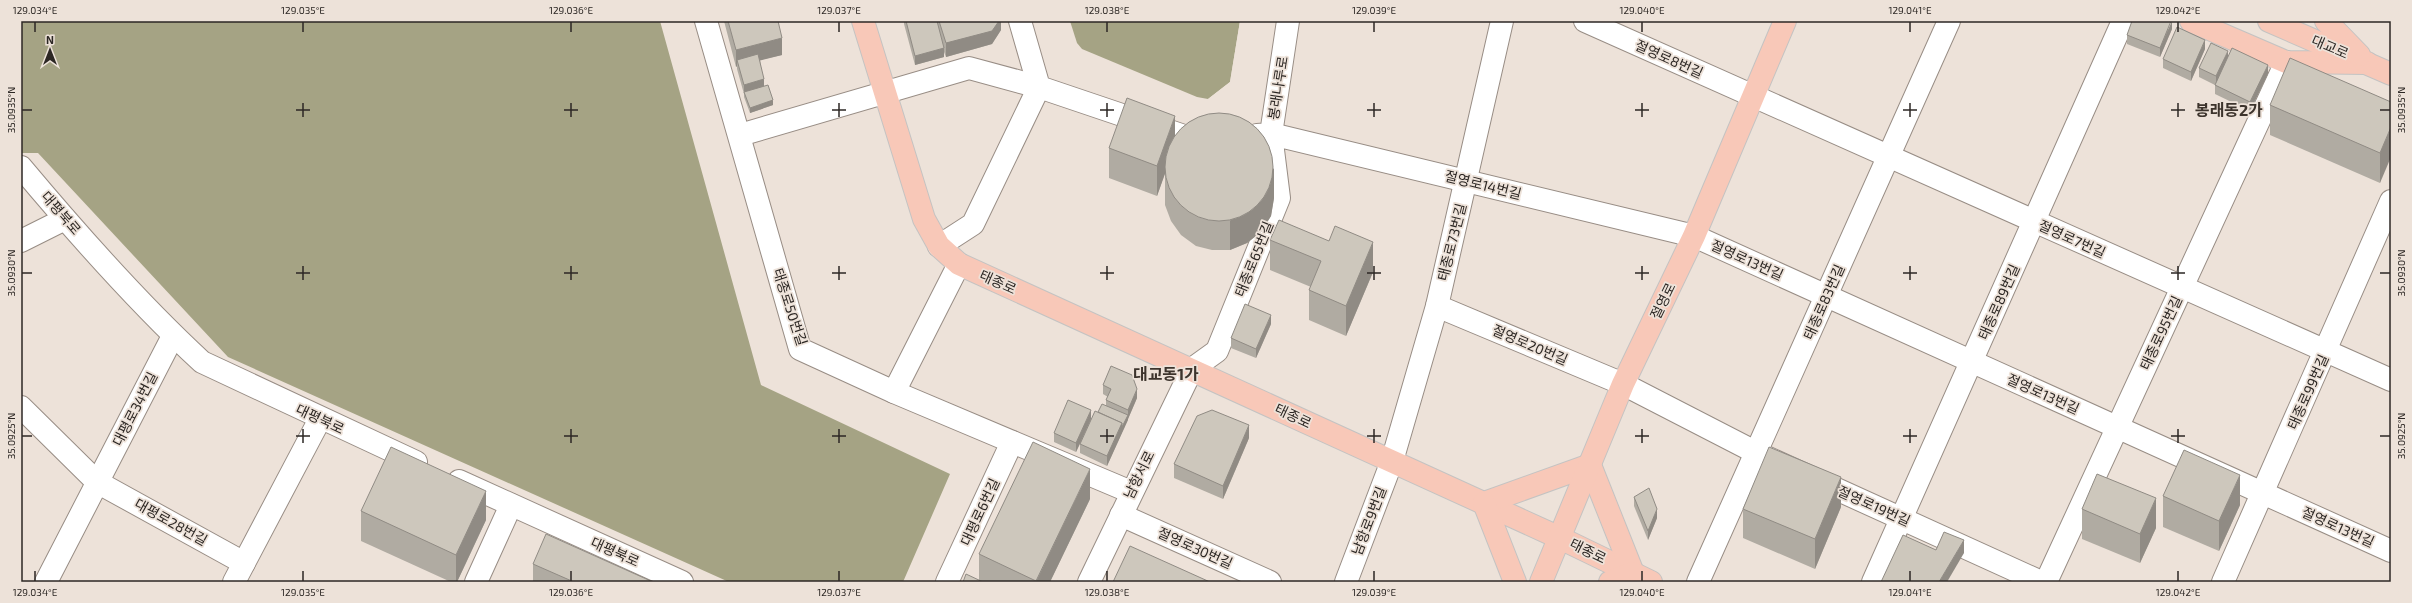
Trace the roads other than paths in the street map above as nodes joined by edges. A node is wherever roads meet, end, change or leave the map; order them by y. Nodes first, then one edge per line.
1 (706, 21) edge
2 (863, 21) edge
3 (1020, 21) edge
4 (1288, 21) edge
5 (1502, 21) edge
6 (1585, 21) edge
7 (1785, 21) edge
8 (1949, 21) edge
9 (2123, 21) edge
10 (2191, 21) edge
11 (2269, 21) edge
12 (2326, 21) edge
13 (2286, 62) junction
14 (2367, 63) junction
15 (2391, 74) edge
16 (1039, 87) junction
17 (886, 93) junction
18 (1753, 97) junction
19 (1271, 134) junction
20 (740, 135) junction
21 (1888, 157) junction
22 (21, 167) edge
23 (1467, 182) junction
24 (2391, 201) edge
25 (65, 220) junction
26 (2034, 222) junction
27 (1694, 236) junction
28 (21, 241) edge
29 (939, 246) junction
30 (959, 264) junction
31 (2182, 287) junction
32 (1826, 296) junction
33 (1437, 306) junction
34 (173, 336) junction
35 (2326, 351) junction
36 (1972, 362) junction
37 (1192, 369) junction
38 (2391, 380) edge
39 (1623, 384) junction
40 (894, 392) junction
41 (21, 407) edge
42 (320, 419) junction
43 (2117, 428) junction
44 (1012, 442) junction
45 (1756, 452) junction
46 (1392, 461) junction
47 (1590, 465) junction
48 (98, 482) junction
49 (1131, 492) junction
50 (2263, 493) junction
51 (1484, 503) junction
52 (511, 505) junction
53 (1120, 515) junction
54 (1902, 519) junction
55 (1560, 538) junction
56 (2391, 551) edge
57 (244, 563) junction
58 (1642, 578) edge
59 (46, 582) edge
60 (234, 582) edge
61 (476, 582) edge
62 (682, 582) edge
63 (947, 582) edge
64 (1089, 582) edge
65 (1270, 582) edge
66 (1346, 582) edge
67 (1515, 582) edge
68 (1541, 582) edge
69 (1610, 582) edge
70 (1698, 582) edge
71 (1873, 582) edge
72 (2041, 582) edge
73 (2046, 582) edge
74 (2223, 582) edge

1 - 20 street, 태종로50번길
2 - 17 main road, 태종로
3 - 16 street
4 - 19 street, 봉래나루로
5 - 23 street, 태종로73번길
6 - 18 street, 절영로8번길
7 - 18 main road, 절영로
8 - 21 street, 태종로83번길
9 - 26 street, 태종로89번길
10 - 13 main road
11 - 14 main road, 대교로
12 - 14 main road
13 - 14 main road
13 - 31 street, 태종로95번길
14 - 15 main road, 대교로
16 - 17 street
16 - 19 street, 봉래나루로
16 - 29 street
17 - 20 street
17 - 29 main road, 태종로
18 - 21 street, 절영로7번길
18 - 27 main road, 절영로
19 - 23 street, 절영로14번길
19 - 37 street, 태종로65번길
20 - 40 street, 태종로50번길
21 - 26 street, 절영로7번길
21 - 32 street, 태종로83번길
22 - 25 street, 대평북로
23 - 27 street, 절영로14번길
23 - 33 street, 태종로73번길
24 - 35 street, 태종로99번길
25 - 28 street
25 - 34 street, 대평북로
26 - 31 street, 절영로7번길
26 - 36 street, 태종로89번길
27 - 32 street, 절영로13번길
27 - 39 main road, 절영로
29 - 30 main road, 태종로
30 - 37 main road, 태종로
30 - 40 street
31 - 35 street, 절영로7번길
31 - 43 street, 태종로95번길
32 - 36 street, 절영로13번길
32 - 45 street, 태종로83번길
33 - 39 street, 절영로20번길
33 - 46 street, 태종로73번길
34 - 42 street, 대평북로
34 - 48 street, 대평로34번길
35 - 38 street, 절영로7번길
35 - 50 street, 태종로99번길
36 - 43 street, 절영로13번길
36 - 54 street, 태종로89번길
37 - 46 main road, 태종로
37 - 49 street, 남항서로
39 - 45 street, 절영로19번길
39 - 47 main road, 절영로
40 - 44 street, 태종로50번길
41 - 48 street
42 - 52 street, 대평북로
42 - 57 street
43 - 50 street, 절영로13번길
43 - 73 street, 태종로95번길
44 - 49 street, 태종로50번길
44 - 63 street, 대평로6번길
45 - 54 street, 절영로19번길
45 - 70 street, 태종로83번길
46 - 51 main road, 태종로
46 - 66 street, 남항로9번길
47 - 51 main road
47 - 55 main road, 절영로
47 - 58 main road
48 - 57 street, 대평로28번길
48 - 59 street, 대평로34번길
49 - 53 street, 남항서로
50 - 56 street, 절영로13번길
50 - 74 street, 태종로99번길
51 - 55 main road, 태종로
51 - 67 main road
52 - 61 street
52 - 62 street, 대평북로
53 - 64 street, 남항서로
53 - 65 street, 절영로30번길
54 - 71 street, 태종로89번길
54 - 72 street, 절영로19번길
55 - 58 main road, 태종로
55 - 68 main road, 절영로
57 - 60 street
58 - 69 main road

